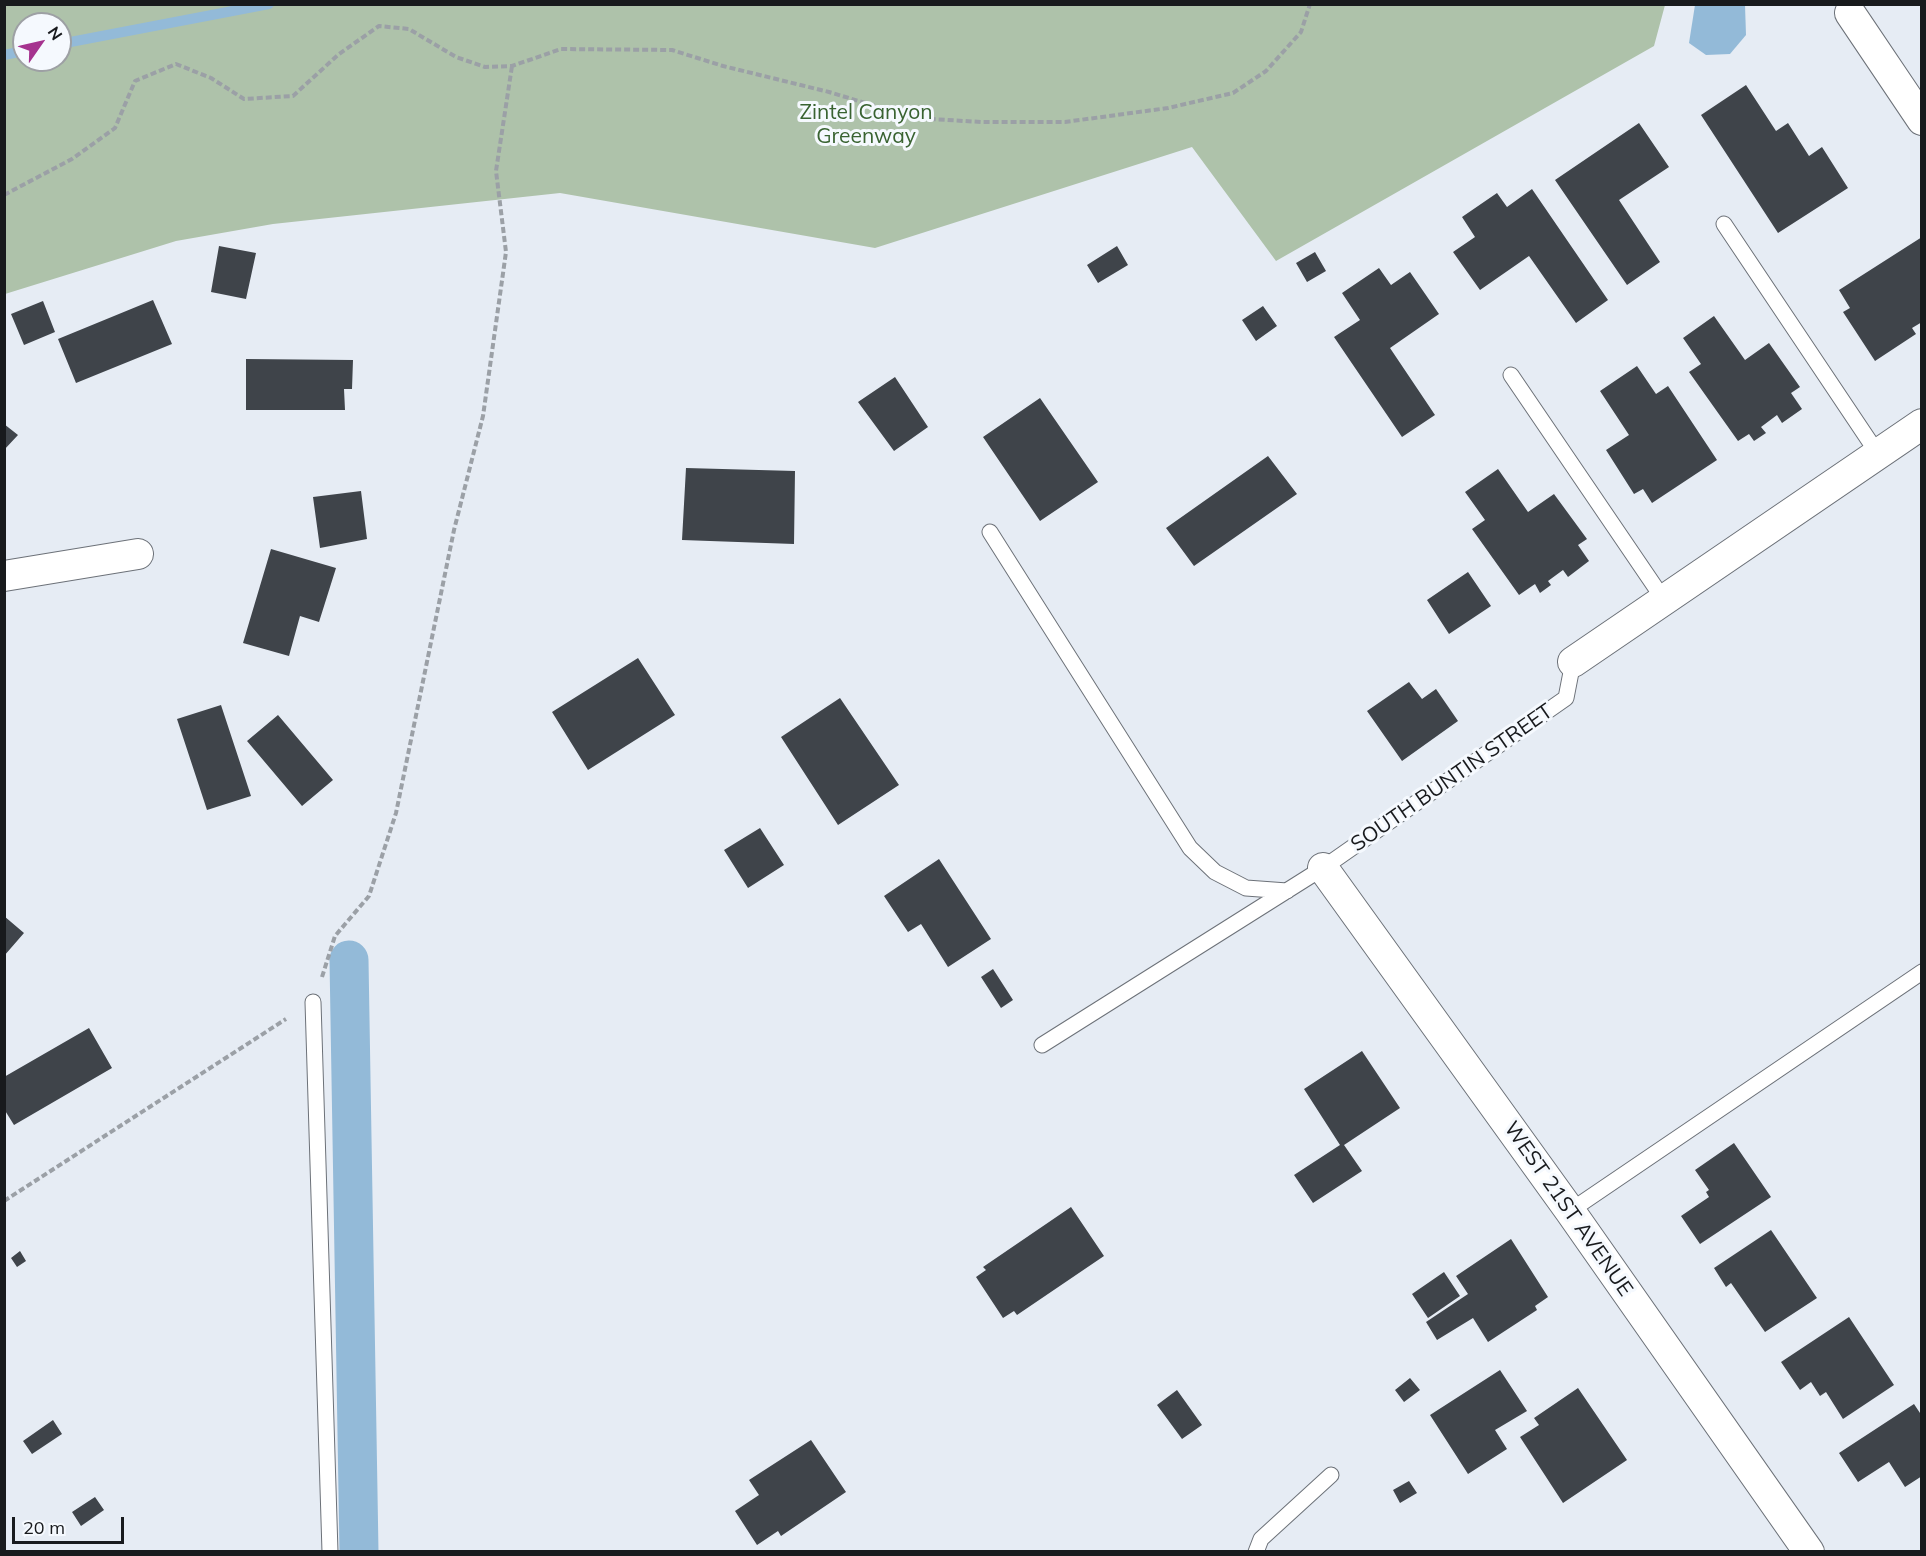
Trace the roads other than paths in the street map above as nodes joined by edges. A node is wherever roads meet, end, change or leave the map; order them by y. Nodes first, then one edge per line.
1 (1850, 14) dead end
2 (1922, 120) edge
3 (1724, 224) dead end
4 (1511, 375) dead end
5 (1922, 424) edge
6 (1878, 454) junction
7 (990, 532) dead end
8 (138, 554) dead end
9 (4, 576) edge
10 (1664, 600) junction
11 (1573, 662) joint
12 (1323, 868) junction
13 (1287, 891) junction
14 (1922, 972) edge
15 (313, 1002) road end
16 (1042, 1045) dead end
17 (1570, 1211) junction
18 (1331, 1475) dead end
19 (330, 1551) edge
20 (1256, 1551) edge
21 (1809, 1551) edge

1 - 2 street
3 - 6 lane
4 - 10 lane
5 - 6 street, SOUTH BUNTIN STREET
6 - 10 street, SOUTH BUNTIN STREET
7 - 13 lane
8 - 9 street
10 - 11 street, SOUTH BUNTIN STREET
11 - 12 lane, SOUTH BUNTIN STREET
12 - 13 lane, SOUTH BUNTIN STREET
12 - 17 street, WEST 21ST AVENUE
13 - 16 lane, SOUTH BUNTIN STREET
14 - 17 lane
15 - 19 lane
17 - 21 street, WEST 21ST AVENUE
18 - 20 lane

